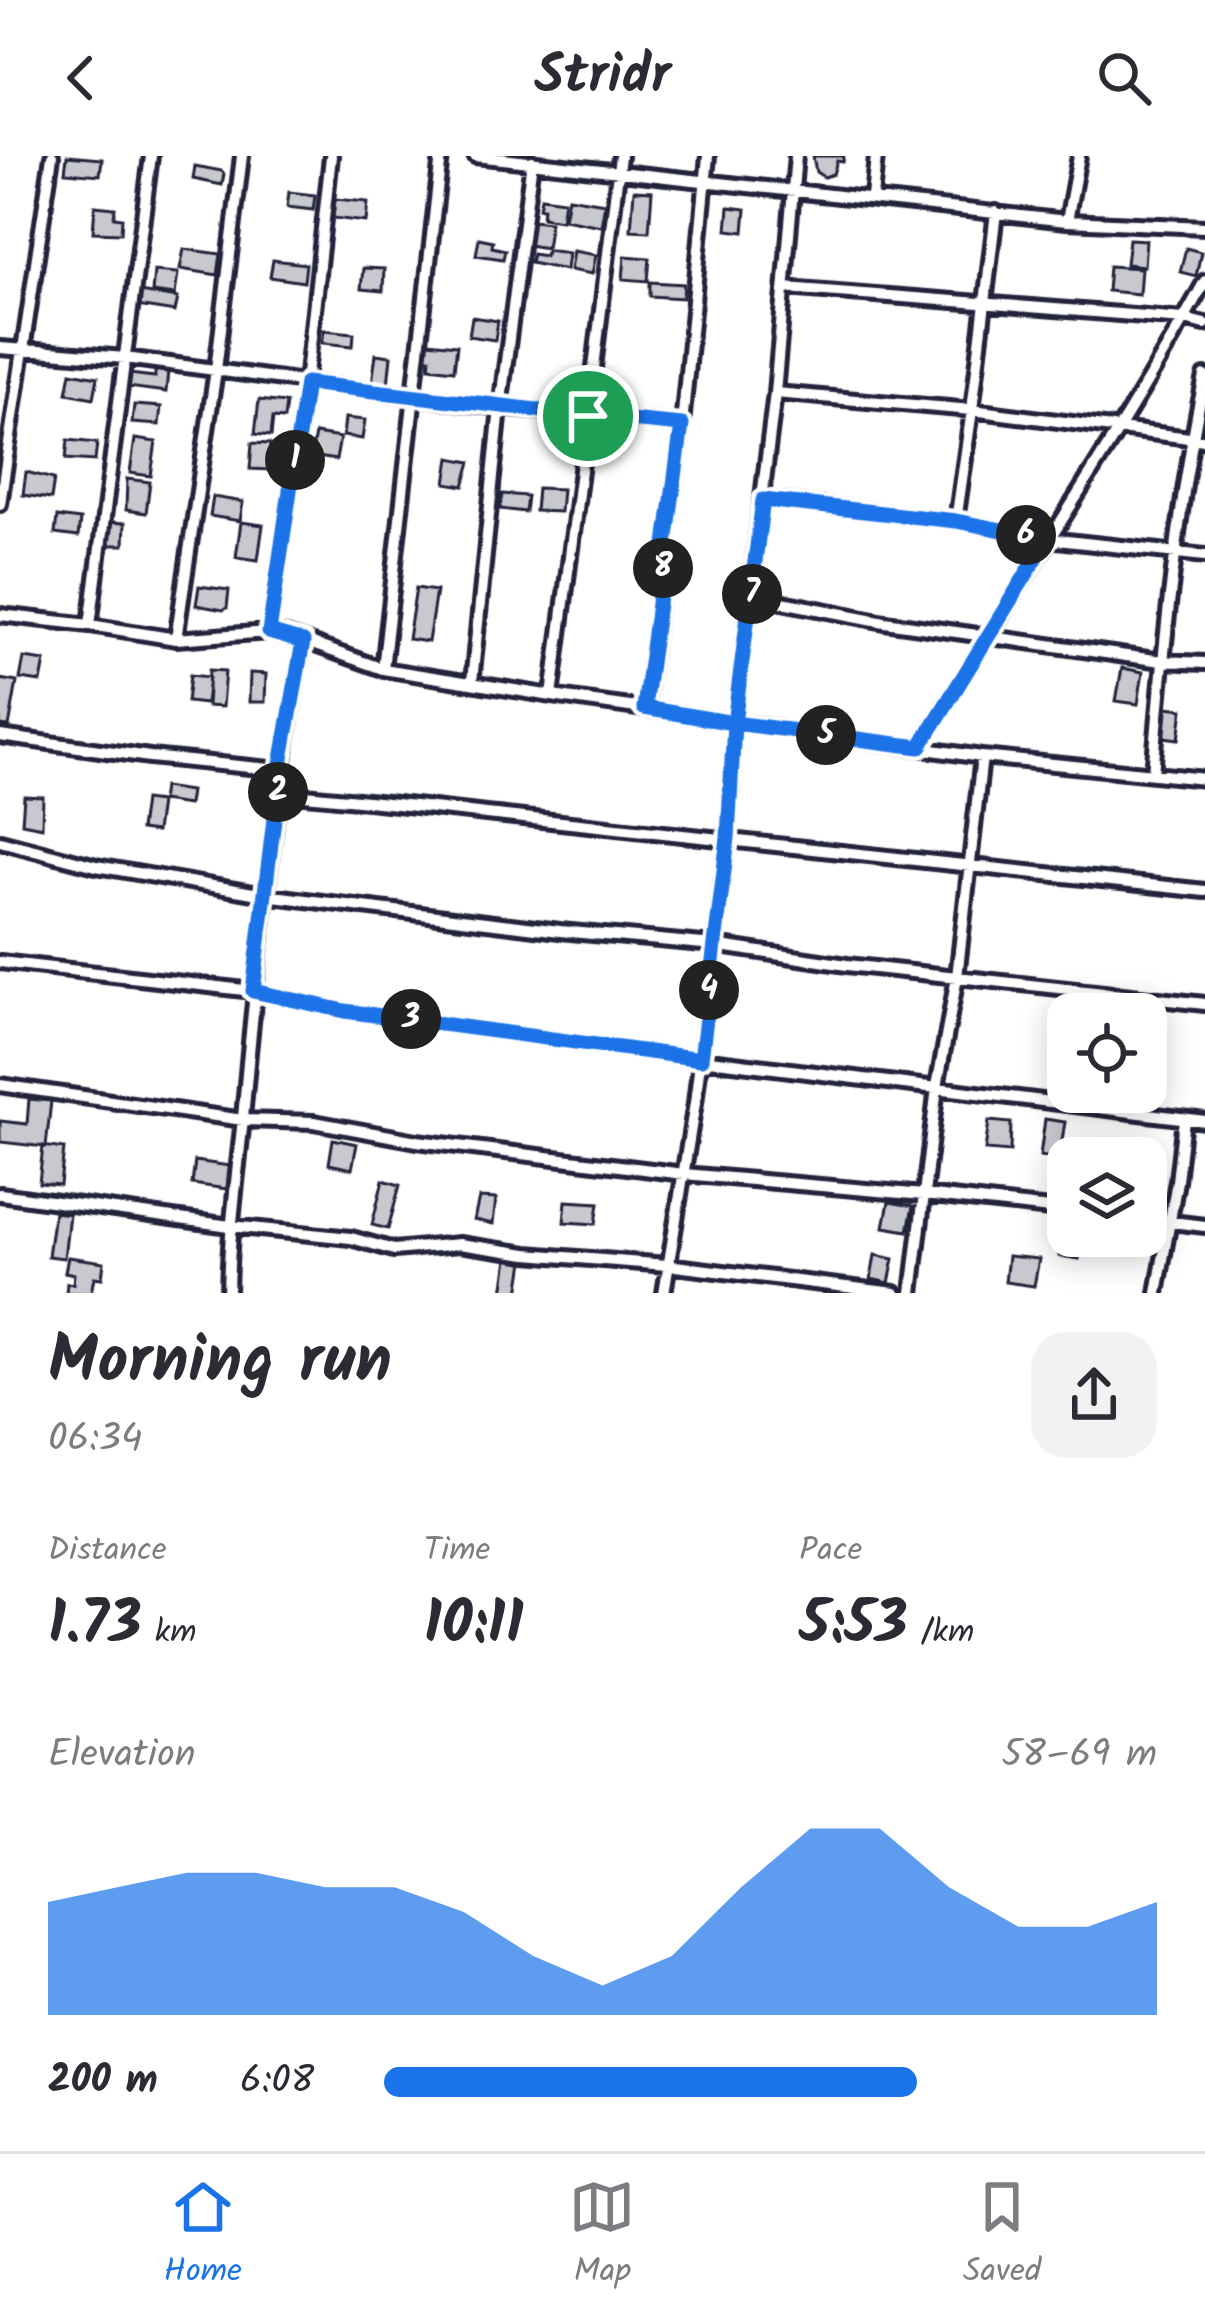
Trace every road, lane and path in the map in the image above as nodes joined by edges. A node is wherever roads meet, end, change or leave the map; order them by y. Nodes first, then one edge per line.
1 (52, 156) edge
2 (151, 156) edge
3 (242, 156) edge
4 (332, 156) edge
5 (441, 156) edge
6 (475, 156) edge
7 (620, 156) edge
8 (708, 156) edge
9 (796, 156) edge
10 (876, 156) edge
11 (1079, 156) edge
12 (532, 159) edge
13 (619, 172) junction
14 (706, 182) junction
15 (794, 191) junction
16 (872, 198) junction
17 (996, 212) junction
18 (1067, 221) junction
19 (1205, 227) edge
20 (1205, 281) edge
21 (786, 288) junction
22 (985, 305) junction
23 (1184, 319) junction
24 (1205, 324) edge
25 (0, 348) edge
26 (23, 351) junction
27 (125, 358) junction
28 (216, 370) junction
29 (1205, 376) edge
30 (306, 383) junction
31 (775, 393) junction
32 (412, 395) junction
33 (500, 408) junction
34 (973, 410) junction
35 (588, 416) junction
36 (682, 425) junction
37 (1121, 428) junction
38 (1198, 439) edge
39 (763, 500) junction
40 (0, 504) edge
41 (956, 521) junction
42 (1048, 539) junction
43 (1176, 553) junction
44 (1205, 556) edge
45 (752, 596) junction
46 (0, 615) edge
47 (90, 625) junction
48 (269, 632) junction
49 (986, 637) junction
50 (176, 639) junction
51 (303, 642) junction
52 (1162, 662) junction
53 (1205, 663) edge
54 (383, 669) junction
55 (472, 682) junction
56 (553, 696) junction
57 (644, 708) junction
58 (734, 723) junction
59 (0, 736) edge
60 (920, 747) junction
61 (982, 757) junction
62 (280, 770) junction
63 (1154, 774) junction
64 (1205, 779) edge
65 (278, 793) junction
66 (728, 838) junction
67 (0, 841) edge
68 (970, 868) junction
69 (1205, 891) edge
70 (265, 895) junction
71 (714, 945) junction
72 (0, 962) edge
73 (957, 977) junction
74 (253, 991) junction
75 (1205, 1004) edge
76 (701, 1059) junction
77 (0, 1085) edge
78 (938, 1087) junction
79 (1184, 1119) junction
80 (242, 1120) junction
81 (1205, 1121) edge
82 (684, 1174) junction
83 (0, 1194) edge
84 (924, 1195) junction
85 (1047, 1209) edge
86 (1167, 1221) edge
87 (1170, 1221) junction
88 (230, 1226) junction
89 (1205, 1226) edge
90 (667, 1265) junction
91 (228, 1293) edge
92 (664, 1293) edge
93 (895, 1293) edge
94 (912, 1293) edge
95 (1157, 1293) edge

1 - 26 street
2 - 27 street
3 - 28 street
4 - 30 street
5 - 32 street
6 - 12 street
7 - 13 street
8 - 14 street
9 - 15 street
10 - 16 street
11 - 18 street
12 - 13 street
12 - 33 street
13 - 14 street
13 - 35 street
14 - 15 street
14 - 36 street
15 - 16 street
15 - 21 street
16 - 17 street
17 - 18 street
17 - 22 street
18 - 19 street
20 - 23 street
21 - 22 street
21 - 31 street
22 - 23 street
22 - 34 street
23 - 24 street
23 - 37 street
25 - 26 street
26 - 27 street
26 - 40 street
27 - 28 street
27 - 47 street
28 - 30 street
28 - 50 street
29 - 38 street
30 - 32 street
30 - 48 street
31 - 34 street
31 - 39 street
32 - 33 street
32 - 54 street
33 - 35 street
33 - 55 street
34 - 37 street
34 - 41 street
35 - 36 street
35 - 56 street
36 - 57 street
37 - 38 street
37 - 42 street
38 - 43 street
39 - 41 street
39 - 45 street
41 - 42 street
42 - 43 street
42 - 49 street
43 - 44 street
43 - 52 street
45 - 49 street
45 - 58 street
46 - 47 street
47 - 50 street
48 - 50 street
48 - 51 street
49 - 52 street
49 - 60 street
51 - 54 street
51 - 62 street
52 - 53 street
52 - 63 street
54 - 55 street
55 - 56 street
56 - 57 street
57 - 58 street
58 - 60 street
58 - 66 street
59 - 62 street
60 - 61 street
61 - 63 street
61 - 68 street
62 - 65 street
63 - 64 street
65 - 66 street
65 - 70 street
66 - 68 street
66 - 71 street
67 - 70 street
68 - 69 street
68 - 73 street
70 - 71 street
70 - 74 street
71 - 73 street
71 - 76 street
72 - 74 street
73 - 75 street
73 - 78 street
74 - 76 street
74 - 80 street
76 - 78 street
76 - 82 street
77 - 80 street
78 - 79 street
78 - 84 street
79 - 81 street
79 - 87 street
80 - 82 street
80 - 88 street
82 - 84 street
82 - 90 street
83 - 88 street
84 - 85 street
84 - 94 street
86 - 87 street
87 - 89 street
87 - 95 street
88 - 90 street
88 - 91 street
90 - 92 street
90 - 93 street

